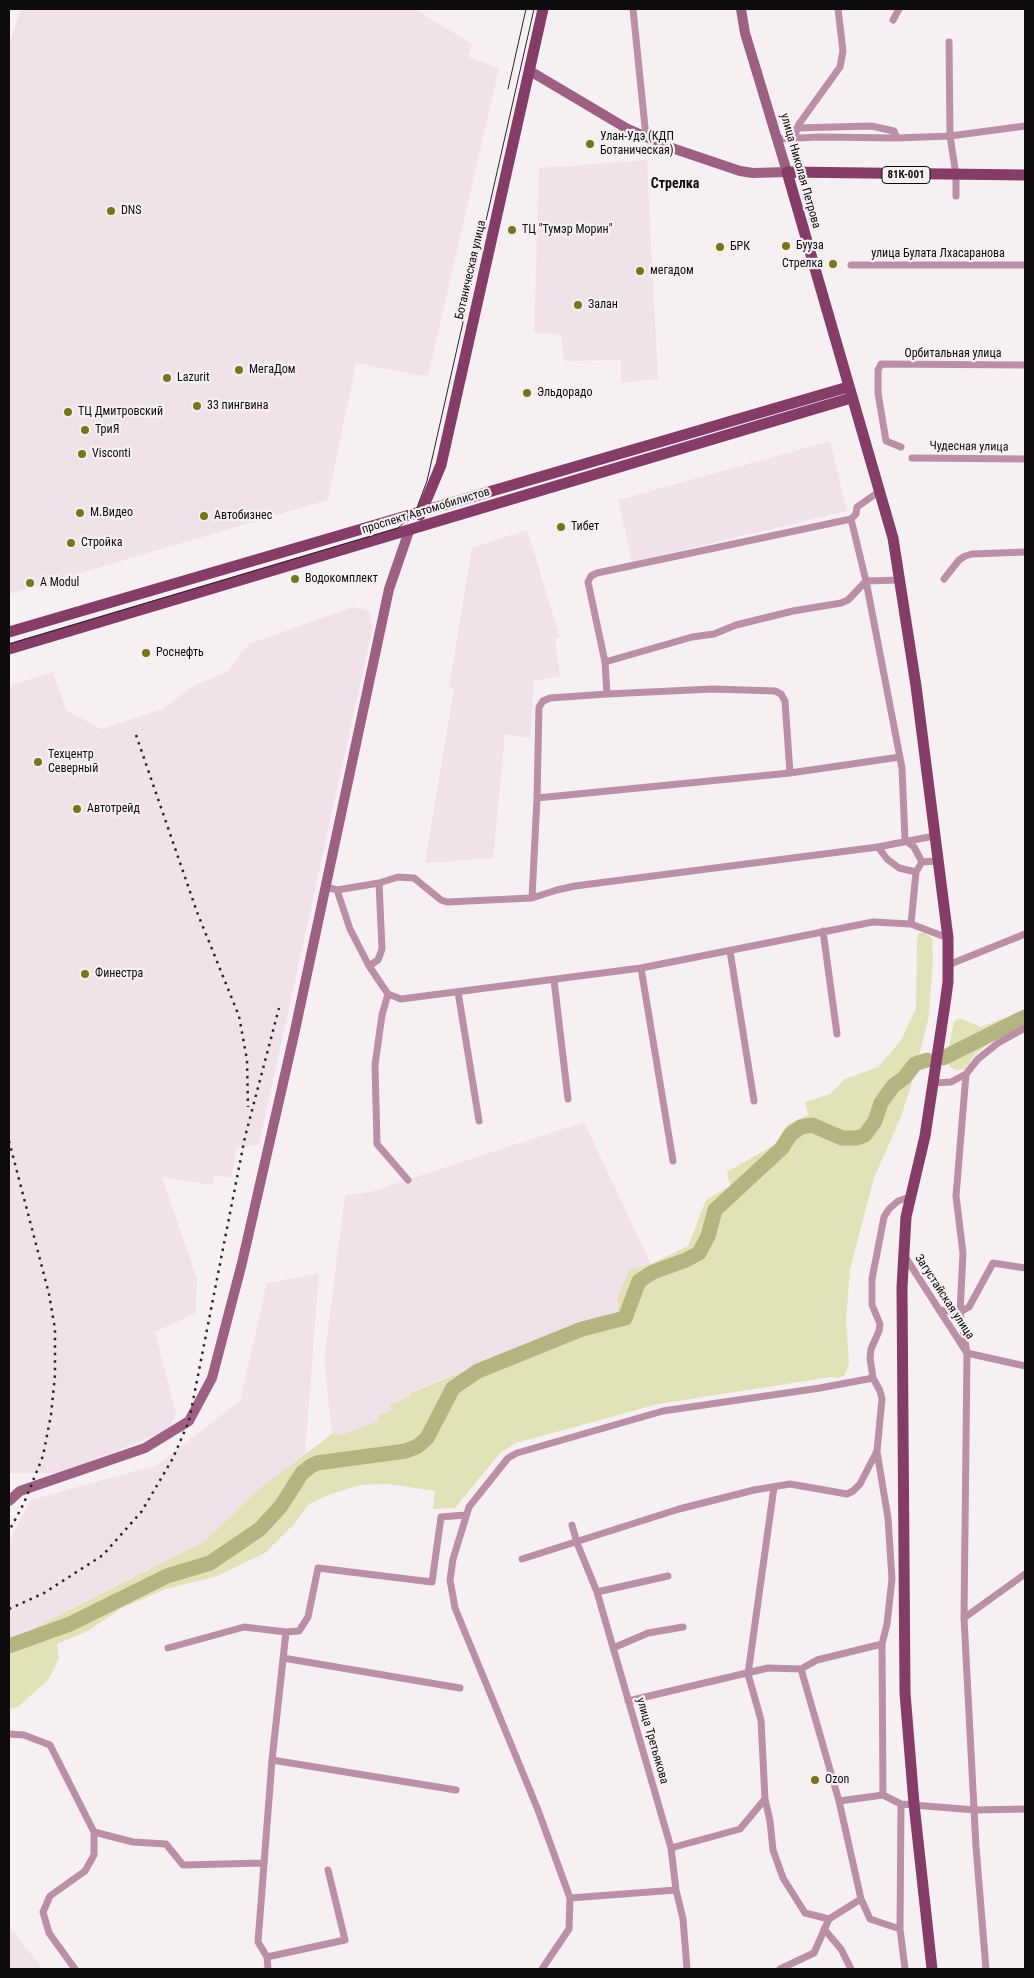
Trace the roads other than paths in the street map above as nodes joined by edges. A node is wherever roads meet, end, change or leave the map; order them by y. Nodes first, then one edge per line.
1 (543, 9) edge
2 (634, 9) edge
3 (741, 9) edge
4 (838, 9) edge
5 (899, 9) edge
6 (893, 20) dead end
7 (949, 42) dead end
8 (530, 71) junction
9 (1025, 126) edge
10 (797, 128) junction
11 (950, 136) junction
12 (646, 137) junction
13 (794, 138) junction
14 (897, 138) junction
15 (777, 139) junction
16 (787, 172) junction
17 (956, 175) junction
18 (1025, 175) edge
19 (956, 196) dead end
20 (851, 265) dead end
21 (1025, 266) edge
22 (1025, 365) edge
23 (850, 392) junction
24 (901, 447) dead end
25 (912, 458) dead end
26 (1025, 459) edge
27 (880, 491) junction
28 (423, 511) junction
29 (851, 519) junction
30 (409, 531) junction
31 (1025, 552) edge
32 (944, 579) dead end
33 (900, 580) junction
34 (866, 581) junction
35 (9, 632) edge
36 (9, 649) edge
37 (605, 662) junction
38 (607, 694) junction
39 (900, 757) junction
40 (790, 773) junction
41 (537, 798) junction
42 (934, 836) junction
43 (904, 840) junction
44 (878, 847) junction
45 (937, 861) junction
46 (922, 862) junction
47 (916, 872) junction
48 (379, 883) junction
49 (326, 887) junction
50 (337, 890) junction
51 (532, 898) junction
52 (911, 924) junction
53 (823, 932) junction
54 (1025, 934) edge
55 (948, 938) junction
56 (730, 951) junction
57 (948, 965) junction
58 (368, 966) junction
59 (642, 968) junction
60 (554, 980) junction
61 (458, 992) junction
62 (388, 994) junction
63 (1025, 1028) edge
64 (837, 1034) dead end
65 (966, 1074) junction
66 (934, 1083) junction
67 (568, 1099) dead end
68 (754, 1101) dead end
69 (479, 1121) dead end
70 (672, 1162) dead end
71 (408, 1180) dead end
72 (910, 1197) junction
73 (903, 1253) junction
74 (1025, 1268) edge
75 (939, 1310) junction
76 (960, 1312) junction
77 (967, 1353) junction
78 (1025, 1366) edge
79 (872, 1378) junction
80 (877, 1451) junction
81 (774, 1487) junction
82 (9, 1501) edge
83 (465, 1515) junction
84 (572, 1525) dead end
85 (577, 1543) junction
86 (522, 1559) dead end
87 (1025, 1574) edge
88 (668, 1576) dead end
89 (597, 1592) junction
90 (964, 1618) junction
91 (683, 1627) dead end
92 (286, 1632) junction
93 (882, 1644) junction
94 (168, 1648) dead end
95 (613, 1648) junction
96 (283, 1658) junction
97 (801, 1669) junction
98 (748, 1674) junction
99 (460, 1688) dead end
100 (628, 1701) junction
101 (9, 1734) edge
102 (272, 1760) junction
103 (456, 1790) dead end
104 (883, 1795) junction
105 (765, 1799) junction
106 (839, 1801) junction
107 (902, 1804) junction
108 (914, 1804) junction
109 (1025, 1809) edge
110 (975, 1810) junction
111 (94, 1832) junction
112 (671, 1848) junction
113 (262, 1863) junction
114 (328, 1870) dead end
115 (676, 1890) junction
116 (570, 1898) junction
117 (861, 1898) junction
118 (829, 1919) junction
119 (824, 1929) junction
120 (900, 1929) junction
121 (267, 1957) junction
122 (75, 1969) edge
123 (268, 1969) edge
124 (542, 1969) edge
125 (687, 1969) edge
126 (780, 1969) edge
127 (851, 1969) edge
128 (905, 1969) edge
129 (932, 1969) edge
130 (986, 1969) edge

1 - 8 main road, Ботаническая улица
2 - 12 street
3 - 15 street, улица Николая Петрова
4 - 10 street
5 - 6 street
7 - 11 street
8 - 12 street
8 - 28 main road, Ботаническая улица
9 - 11 street
10 - 13 street
10 - 14 street
11 - 14 street
11 - 17 street
12 - 16 street
13 - 14 street
13 - 15 street
15 - 16 street, улица Николая Петрова
16 - 17 main road, 81К-001
16 - 23 main road, улица Николая Петрова
17 - 18 main road, 81К-001
17 - 19 street
20 - 21 street, улица Булата Лхасаранова
22 - 24 street, Орбитальная улица
23 - 27 main road, улица Николая Петрова
23 - 28 main road, проспект Автомобилистов
23 - 30 main road, проспект Автомобилистов
25 - 26 street, Чудесная улица
27 - 29 street
27 - 33 main road, улица Николая Петрова
28 - 30 main road, Ботаническая улица
28 - 35 main road, проспект Автомобилистов
29 - 34 street
29 - 37 street
30 - 36 main road, проспект Автомобилистов
30 - 49 street
31 - 32 street
33 - 34 street
33 - 42 main road, улица Николая Петрова
34 - 37 street
34 - 39 street
37 - 38 street
38 - 40 street
38 - 41 street
39 - 40 street
39 - 43 street
40 - 41 street
41 - 51 street
42 - 43 street
42 - 45 main road, улица Николая Петрова
43 - 44 street
43 - 46 street
44 - 47 street
44 - 51 street
45 - 46 street
45 - 55 main road, улица Николая Петрова
46 - 47 street
47 - 52 street
48 - 50 street
48 - 51 street
48 - 58 street
49 - 50 street
49 - 82 street
50 - 58 street
52 - 53 street
52 - 55 street
53 - 56 street
53 - 64 street
54 - 57 street
55 - 57 main road, улица Николая Петрова
56 - 59 street
56 - 68 street
57 - 66 main road, улица Николая Петрова
58 - 62 street
59 - 60 street
59 - 70 street
60 - 61 street
60 - 67 street
61 - 62 street
61 - 69 street
62 - 71 street
63 - 65 street
65 - 66 street
65 - 76 street
66 - 72 main road, улица Николая Петрова
72 - 73 main road, улица Николая Петрова
72 - 79 street
73 - 75 street, Загустайская улица
73 - 108 main road, улица Николая Петрова
74 - 76 street
75 - 76 street
75 - 77 street, Загустайская улица
76 - 77 street
77 - 78 street, Загустайская улица
77 - 90 street
79 - 80 street
79 - 83 street
80 - 81 street
80 - 93 street
81 - 85 street
81 - 98 street
83 - 92 street
83 - 116 street
84 - 85 street, улица Третьякова
85 - 86 street
85 - 89 street, улица Третьякова
87 - 90 street
88 - 89 street
89 - 95 street, улица Третьякова
90 - 110 street
91 - 95 street
92 - 94 street
92 - 96 street
93 - 97 street
93 - 104 street
95 - 100 street, улица Третьякова
96 - 99 street
96 - 102 street
97 - 98 street
97 - 106 street
98 - 100 street
98 - 105 street
100 - 112 street, улица Третьякова
101 - 111 street
102 - 103 street
102 - 113 street
104 - 106 street
104 - 107 street
105 - 112 street
105 - 118 street
106 - 117 street
107 - 108 street
107 - 120 street
108 - 110 street
108 - 129 main road, улица Николая Петрова
109 - 110 street
110 - 130 street
111 - 113 street
111 - 122 street
112 - 115 street, улица Третьякова
113 - 121 street
114 - 121 street
115 - 116 street
115 - 125 street, улица Третьякова
116 - 124 street
117 - 118 street
117 - 120 street
118 - 119 street
119 - 126 street
119 - 127 street
120 - 128 street
121 - 123 street

